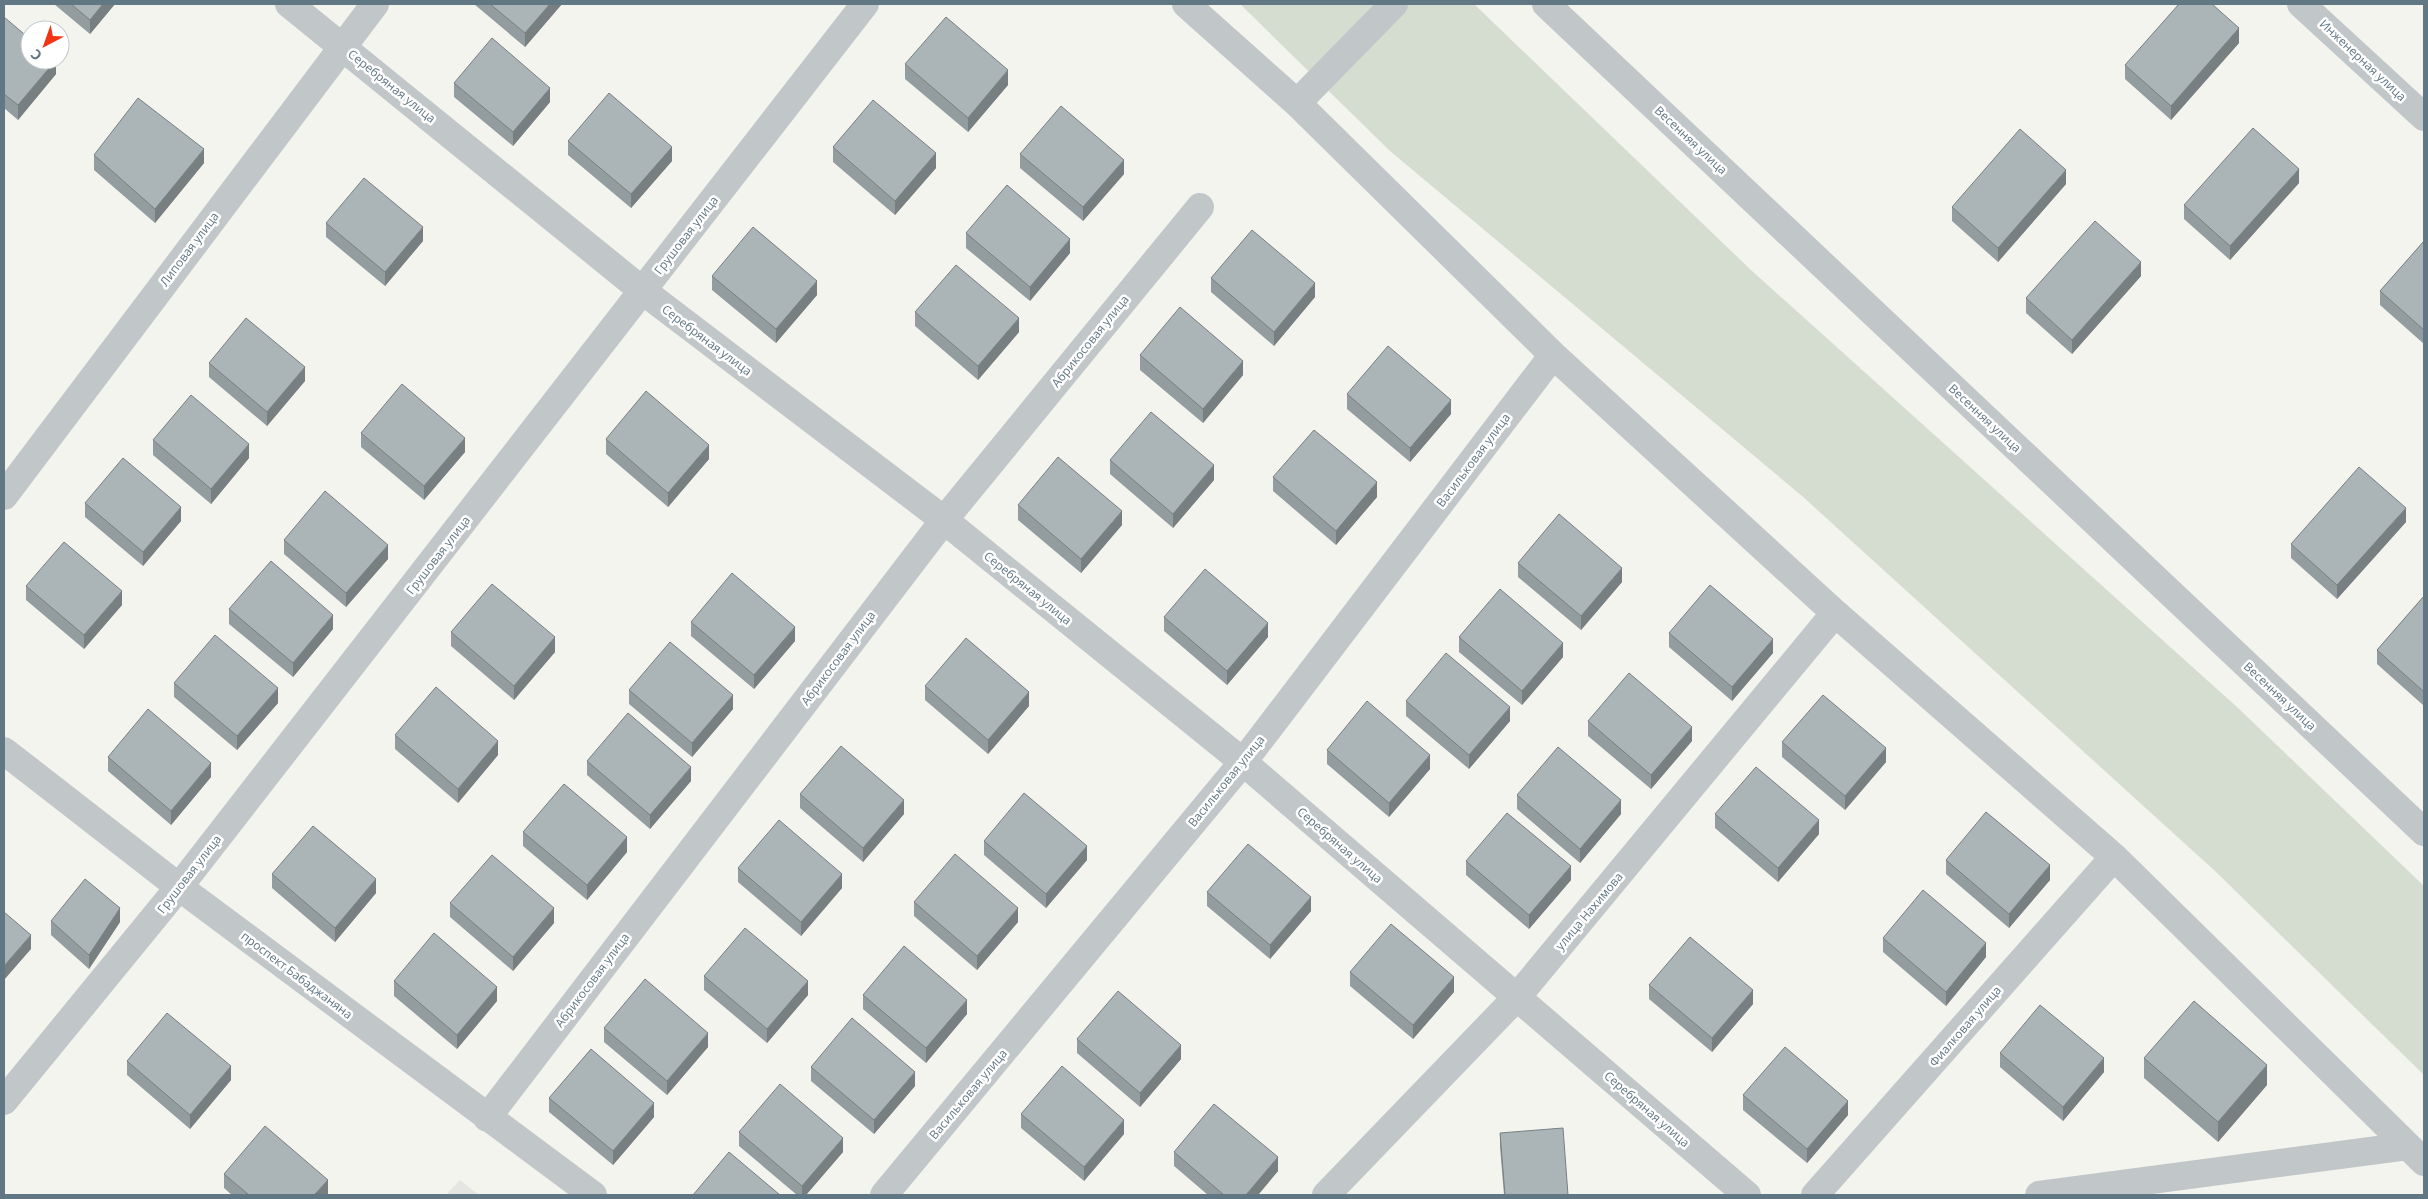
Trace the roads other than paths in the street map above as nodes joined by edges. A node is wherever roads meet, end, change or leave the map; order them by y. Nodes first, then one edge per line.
1 (290, 4) edge
2 (375, 4) edge
3 (866, 4) edge
4 (1186, 4) edge
5 (1394, 4) edge
6 (1546, 4) edge
7 (2301, 4) edge
8 (342, 45) junction
9 (1297, 103) junction
10 (2424, 117) edge
11 (1200, 207) dead end
12 (643, 291) junction
13 (1552, 355) junction
14 (4, 496) edge
15 (944, 520) junction
16 (1835, 613) junction
17 (4, 751) edge
18 (1243, 762) junction
19 (2424, 832) edge
20 (2114, 857) junction
21 (179, 887) junction
22 (1517, 997) junction
23 (4, 1101) edge
24 (486, 1118) junction
25 (2416, 1154) edge
26 (593, 1195) edge
27 (884, 1195) edge
28 (1326, 1195) edge
29 (1747, 1195) edge
30 (1815, 1195) edge
31 (2039, 1195) edge

1 - 8 street, Серебряная улица
2 - 8 street, Липовая улица
3 - 12 street, Грушовая улица
4 - 9 street
5 - 9 street
6 - 19 street, Весенняя улица
7 - 10 street, Инженерная улица
8 - 12 street, Серебряная улица
8 - 14 street, Липовая улица
9 - 13 street
11 - 15 street, Абрикосовая улица
12 - 15 street, Серебряная улица
12 - 21 street, Грушовая улица
13 - 16 street
13 - 18 street, Васильковая улица
15 - 18 street, Серебряная улица
15 - 24 street, Абрикосовая улица
16 - 20 street
16 - 22 street, улица Нахимова
17 - 21 street, проспект Бабаджаняна
18 - 22 street, Серебряная улица
18 - 27 street, Васильковая улица
20 - 25 street
20 - 30 street, Фиалковая улица
21 - 23 street, Грушовая улица
21 - 24 street, проспект Бабаджаняна
22 - 28 street, улица Нахимова
22 - 29 street, Серебряная улица
24 - 26 street, проспект Бабаджаняна
25 - 31 street

